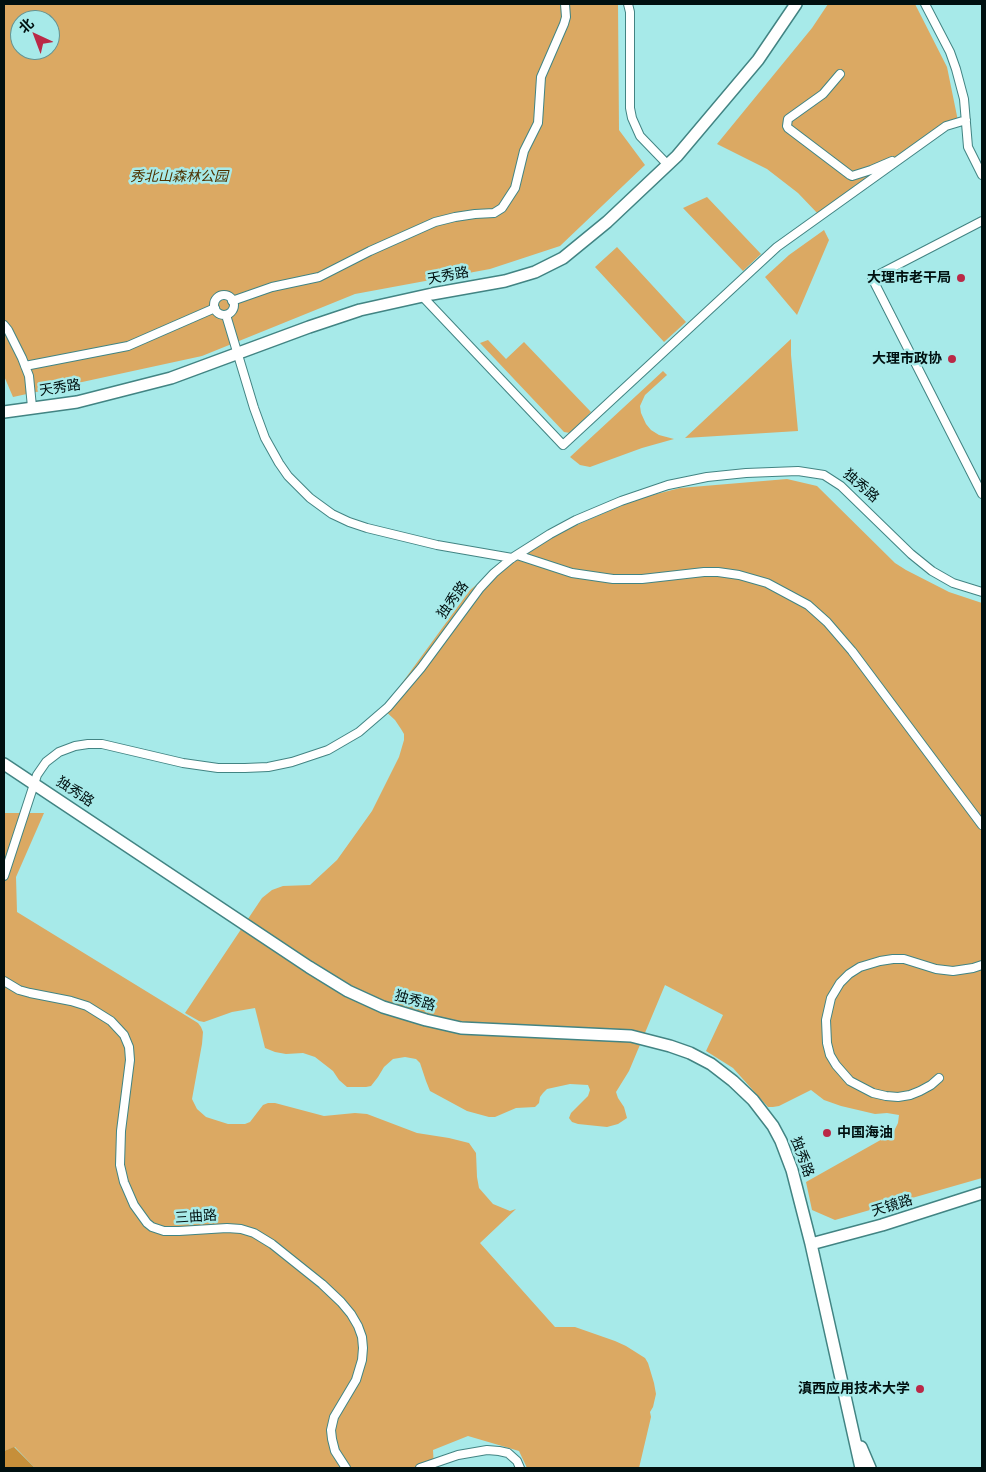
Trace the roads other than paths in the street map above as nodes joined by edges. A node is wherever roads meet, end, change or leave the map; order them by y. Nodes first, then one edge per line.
1 (565, 4) edge
2 (628, 4) edge
3 (796, 4) edge
4 (925, 4) edge
5 (840, 74) dead end
6 (966, 120) junction
7 (905, 156) junction
8 (668, 165) junction
9 (982, 175) edge
10 (982, 221) edge
11 (422, 296) junction
12 (232, 301) junction
13 (215, 308) junction
14 (226, 315) junction
15 (4, 325) edge
16 (238, 353) junction
17 (25, 366) junction
18 (32, 408) junction
19 (4, 412) edge
20 (982, 494) edge
21 (514, 556) junction
22 (982, 592) edge
23 (4, 764) edge
24 (34, 783) junction
25 (982, 825) edge
26 (4, 876) edge
27 (982, 965) edge
28 (4, 981) edge
29 (939, 1078) dead end
30 (982, 1193) edge
31 (811, 1244) junction
32 (849, 1416) junction
33 (346, 1468) edge
34 (420, 1468) edge
35 (520, 1468) edge
36 (861, 1468) edge
37 (870, 1468) edge

1 - 12 street
2 - 8 street
3 - 8 main road, 天秀路
4 - 6 street
5 - 7 street
6 - 7 street
6 - 9 street
7 - 11 street
8 - 11 main road, 天秀路
10 - 20 street
11 - 16 main road, 天秀路
12 - 13 street
12 - 14 street
13 - 14 street
13 - 17 street
14 - 16 street
15 - 17 street
16 - 18 main road, 天秀路
16 - 21 street
17 - 18 street
18 - 19 main road, 天秀路
21 - 22 street, 独秀路
21 - 24 street, 独秀路
21 - 25 street
23 - 24 main road
24 - 26 street
24 - 31 main road, 独秀路
27 - 29 street
28 - 33 street, 三曲路
30 - 31 main road, 天镜路
31 - 32 main road, 独秀路
32 - 36 main road, 独秀路
32 - 37 main road
34 - 35 street

